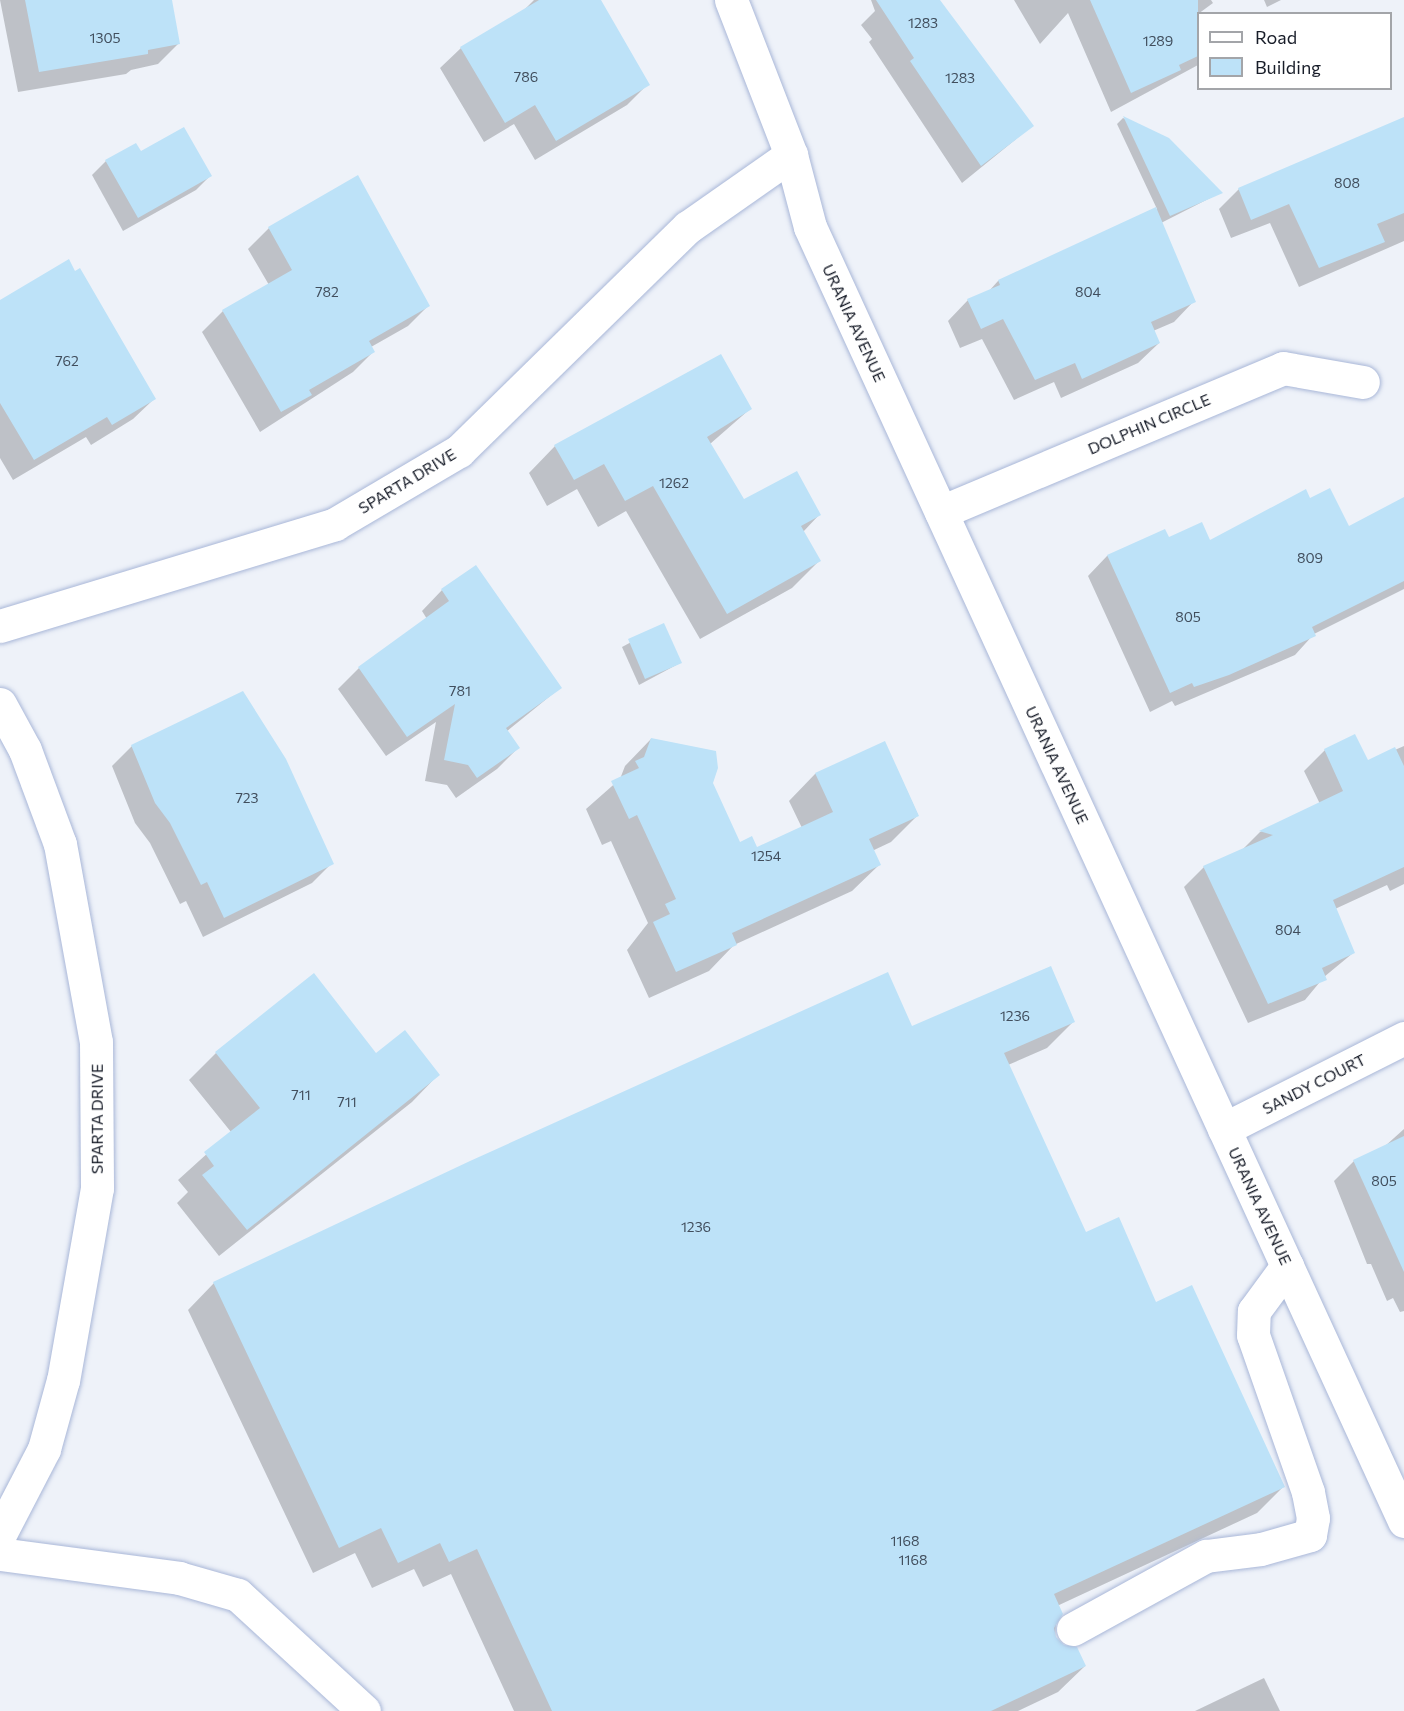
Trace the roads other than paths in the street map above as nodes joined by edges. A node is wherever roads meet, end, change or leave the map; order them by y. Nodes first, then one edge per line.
1 (731, 0) edge
2 (791, 155) junction
3 (1363, 382) dead end
4 (941, 512) junction
5 (0, 626) edge
6 (0, 704) edge
7 (1404, 1038) edge
8 (1224, 1129) junction
9 (1287, 1266) junction
10 (1404, 1521) edge
11 (0, 1534) edge
12 (0, 1554) edge
13 (1073, 1629) dead end
14 (364, 1711) edge

1 - 2 street, URANIA AVENUE
2 - 4 street, URANIA AVENUE
2 - 5 street, SPARTA DRIVE
3 - 4 street, DOLPHIN CIRCLE
4 - 8 street, URANIA AVENUE
6 - 11 street, SPARTA DRIVE
7 - 8 street, SANDY COURT
8 - 9 street, URANIA AVENUE
9 - 10 street, URANIA AVENUE
9 - 13 street
12 - 14 street

